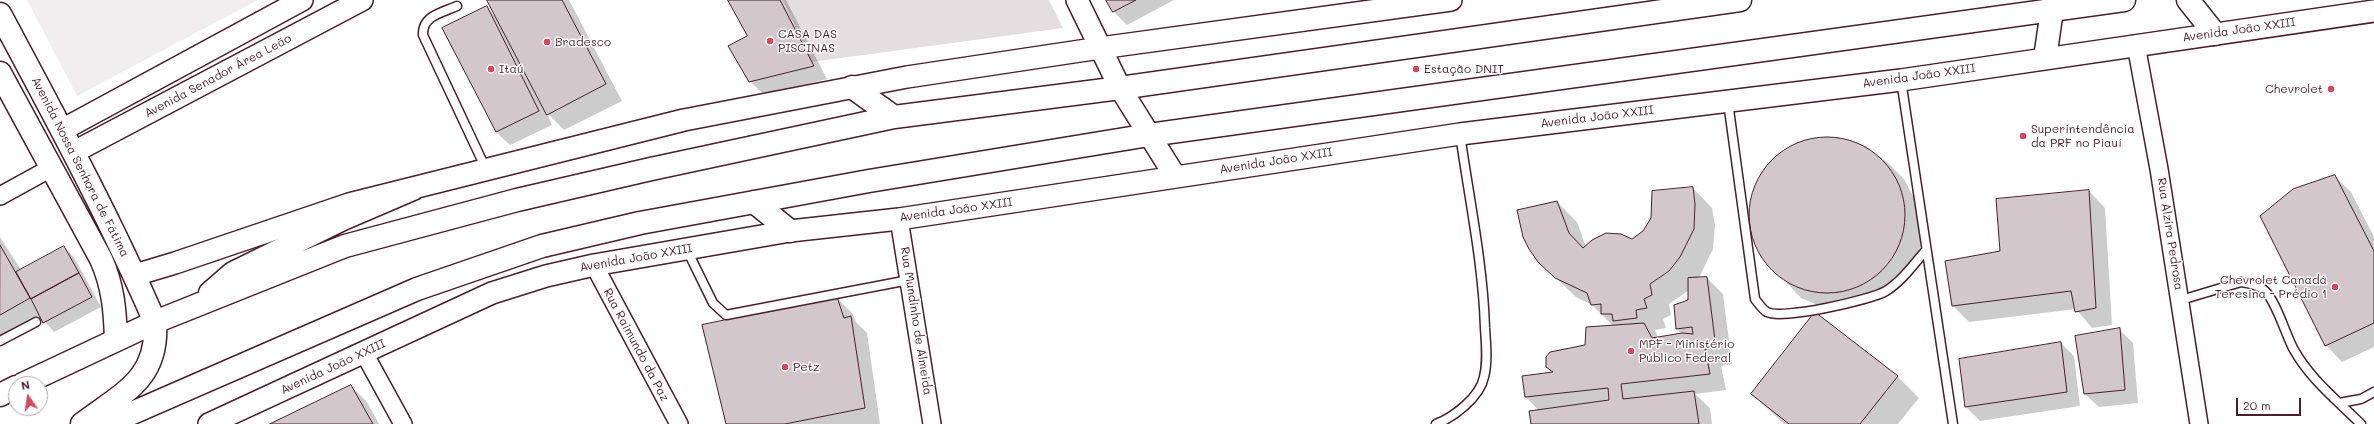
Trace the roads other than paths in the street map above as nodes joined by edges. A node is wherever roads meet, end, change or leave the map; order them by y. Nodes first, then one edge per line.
1 (302, 0) edge
2 (1077, 0) edge
3 (1451, 0) edge
4 (1740, 0) edge
5 (2124, 0) edge
6 (2188, 0) edge
7 (2370, 0) edge
8 (359, 1) edge
9 (1410, 3) edge
10 (456, 6) dead end
11 (2052, 10) junction
12 (2374, 10) edge
13 (0, 14) edge
14 (248, 29) junction
15 (2215, 34) junction
16 (2136, 45) junction
17 (1100, 48) junction
18 (261, 53) junction
19 (2045, 58) junction
20 (0, 74) edge
21 (1901, 80) junction
22 (852, 87) junction
23 (1120, 88) junction
24 (1728, 101) junction
25 (894, 117) junction
26 (62, 130) junction
27 (1460, 134) junction
28 (1149, 135) junction
29 (74, 152) junction
30 (51, 168) junction
31 (487, 170) junction
32 (1175, 176) junction
33 (413, 189) junction
34 (0, 196) edge
35 (754, 202) junction
36 (899, 219) junction
37 (790, 232) junction
38 (687, 249) junction
39 (1926, 250) junction
40 (594, 266) junction
41 (135, 275) junction
42 (909, 280) junction
43 (2181, 300) junction
44 (201, 302) junction
45 (36, 322) dead end
46 (155, 322) junction
47 (116, 339) junction
48 (0, 341) edge
49 (364, 353) junction
50 (40, 376) edge
51 (2374, 392) edge
52 (2340, 404) junction
53 (82, 424) edge
54 (107, 424) edge
55 (209, 424) edge
56 (403, 424) edge
57 (679, 424) edge
58 (932, 424) edge
59 (1436, 424) edge
60 (1953, 424) edge
61 (2199, 424) edge
62 (2361, 424) edge

1 - 14 street
2 - 17 street
3 - 9 street
4 - 23 main road
5 - 11 main road
6 - 15 main road
7 - 12 street
8 - 18 street, Avenida Senador Área Leão
9 - 17 street
10 - 31 lane
11 - 19 main road
11 - 28 main road
12 - 15 street, Avenida João XXIII
13 - 26 main road, Avenida Nossa Senhora de Fátima
14 - 18 street
14 - 26 street
15 - 16 street, Avenida João XXIII
16 - 19 street, Avenida João XXIII
16 - 43 street, Rua Alzira Pedrosa
17 - 22 street
17 - 23 street
18 - 29 street, Avenida Senador Área Leão
19 - 21 street, Avenida João XXIII
20 - 30 main road, Avenida Nossa Senhora de Fátima
21 - 24 street, Avenida João XXIII
21 - 39 lane
22 - 25 main road
22 - 31 street
23 - 25 main road
23 - 28 street
24 - 27 street, Avenida João XXIII
24 - 39 lane
25 - 44 main road
26 - 29 main road, Avenida Nossa Senhora de Fátima
27 - 32 street, Avenida João XXIII
27 - 59 lane
28 - 32 street
28 - 35 main road
29 - 41 main road, Avenida Nossa Senhora de Fátima
30 - 34 street
30 - 47 main road, Avenida Nossa Senhora de Fátima
31 - 33 street
32 - 36 street, Avenida João XXIII
33 - 41 street
33 - 44 main road
35 - 37 main road
35 - 54 main road
36 - 37 street, Avenida João XXIII
36 - 42 street, Rua Mundinho de Almeida
37 - 38 street, Avenida João XXIII
38 - 40 street, Avenida João XXIII
38 - 42 lane
39 - 60 lane
40 - 49 street, Avenida João XXIII
40 - 57 street, Rua Raimundo da Paz
41 - 46 main road, Avenida Nossa Senhora de Fátima
42 - 58 street, Rua Mundinho de Almeida
43 - 52 lane
43 - 61 street, Rua Alzira Pedrosa
44 - 46 main road
45 - 48 lane
46 - 47 main road
46 - 53 main road
47 - 50 main road
49 - 55 street, Avenida João XXIII
49 - 56 street
51 - 52 lane
52 - 62 lane

